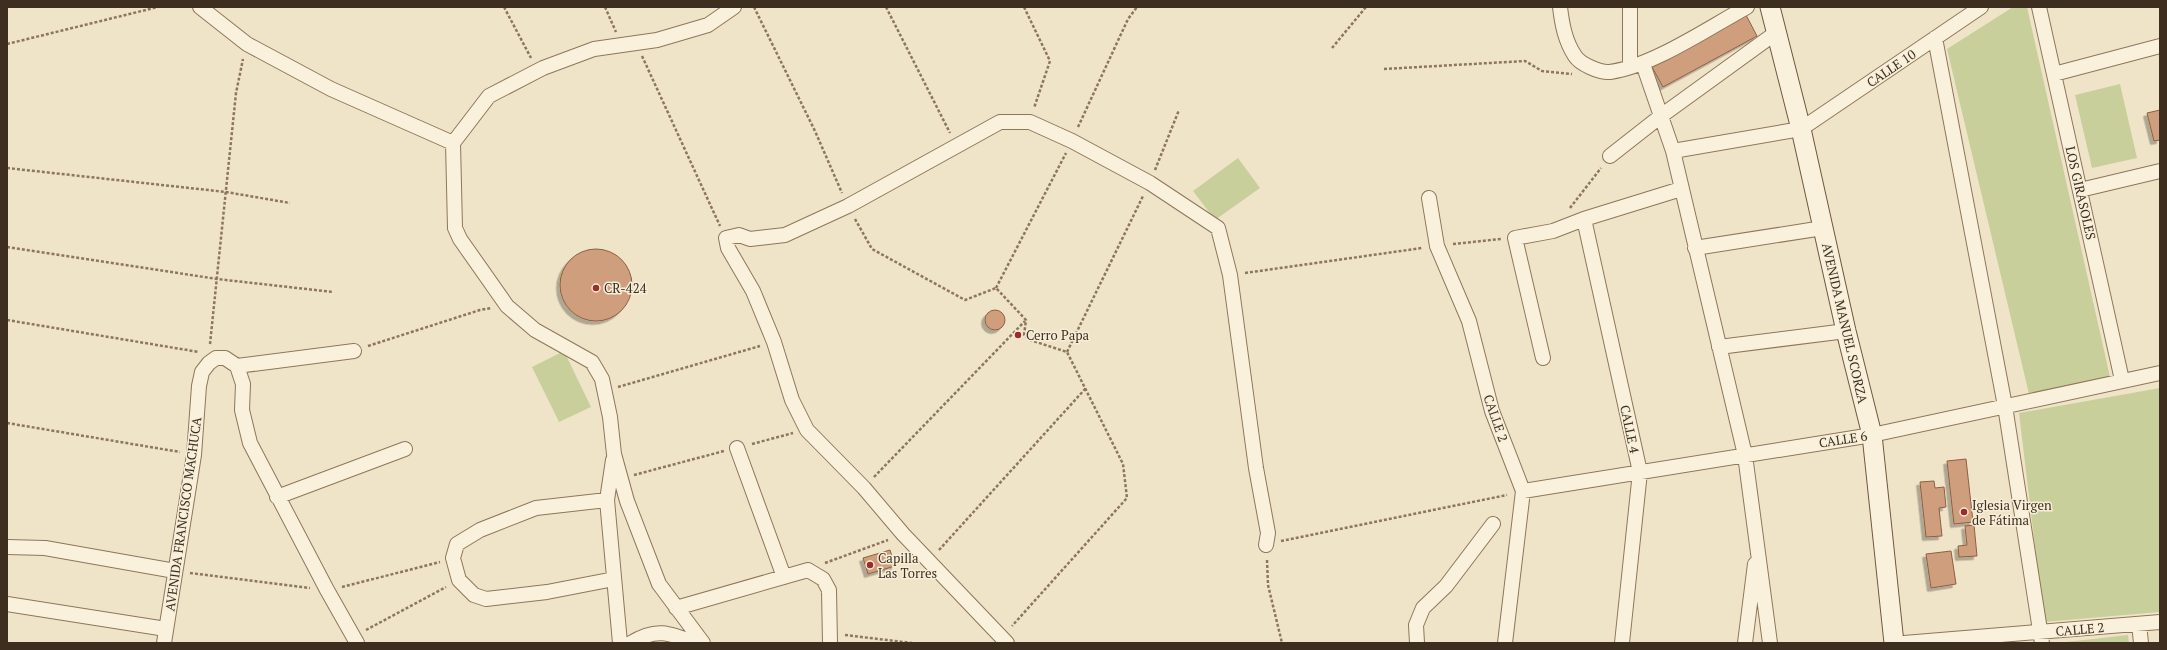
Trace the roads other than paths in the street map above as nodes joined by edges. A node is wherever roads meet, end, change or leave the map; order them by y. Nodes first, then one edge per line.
1 (200, 7) edge
2 (734, 7) edge
3 (1560, 7) edge
4 (1630, 7) edge
5 (1747, 7) edge
6 (1770, 7) edge
7 (1981, 7) edge
8 (2039, 7) edge
9 (1777, 32) junction
10 (1935, 38) junction
11 (2160, 46) edge
12 (1636, 66) junction
13 (2054, 74) junction
14 (1661, 116) junction
15 (1802, 130) junction
16 (453, 143) junction
17 (1673, 151) junction
18 (1610, 156) road end
19 (2160, 171) edge
20 (1681, 189) junction
21 (2080, 190) junction
22 (1429, 198) dead end
23 (1584, 219) junction
24 (1823, 228) junction
25 (1695, 248) junction
26 (1846, 331) junction
27 (1719, 347) junction
28 (354, 351) road end
29 (1543, 358) dead end
30 (237, 366) junction
31 (2160, 373) edge
32 (2122, 380) junction
33 (2005, 406) junction
34 (1872, 434) junction
35 (737, 448) road end
36 (405, 449) dead end
37 (614, 454) junction
38 (1745, 455) junction
39 (1640, 472) junction
40 (1523, 491) junction
41 (277, 497) junction
42 (607, 500) junction
43 (1493, 524) dead end
44 (1266, 545) road end
45 (1757, 545) junction
46 (7, 547) edge
47 (175, 571) junction
48 (784, 577) junction
49 (614, 579) junction
50 (7, 604) edge
51 (676, 608) junction
52 (2160, 622) edge
53 (2139, 624) junction
54 (165, 636) edge
55 (2040, 638) edge
56 (830, 639) edge
57 (355, 640) edge
58 (1005, 640) edge
59 (620, 643) edge
60 (631, 643) edge
61 (695, 643) edge
62 (703, 643) edge
63 (1417, 643) edge
64 (1505, 643) edge
65 (1622, 643) edge
66 (1745, 643) edge
67 (1770, 643) edge
68 (1894, 643) edge
69 (1904, 643) edge
70 (2141, 643) edge

1 - 16 street
2 - 16 street
3 - 12 street
4 - 12 street
5 - 12 street
6 - 9 street, AVENIDA MANUEL SCORZA
7 - 10 street, CALLE 10
8 - 13 street, LOS GIRASOLES
9 - 14 street
9 - 15 street, AVENIDA MANUEL SCORZA
10 - 15 street, CALLE 10
10 - 33 street
11 - 13 street
12 - 14 street
13 - 21 street, LOS GIRASOLES
14 - 17 street
14 - 18 street
15 - 17 street
15 - 24 street, AVENIDA MANUEL SCORZA
16 - 37 street
17 - 20 street
19 - 21 street
20 - 23 street
20 - 25 street
21 - 32 street, LOS GIRASOLES
22 - 40 street, CALLE 2
23 - 29 street
23 - 39 street, CALLE 4
24 - 25 street
24 - 26 street, AVENIDA MANUEL SCORZA
25 - 27 street
26 - 27 street
26 - 34 street, AVENIDA MANUEL SCORZA
27 - 38 street
28 - 30 street
30 - 41 street
30 - 47 street, AVENIDA FRANCISCO MACHUCA
31 - 32 street, CALLE 6
32 - 33 street, CALLE 6
33 - 34 street, CALLE 6
33 - 55 street
34 - 38 street, CALLE 6
34 - 68 street, AVENIDA MANUEL SCORZA
35 - 48 street
36 - 41 street
37 - 42 street
37 - 51 street
38 - 39 street, CALLE 6
38 - 45 street
39 - 40 street, CALLE 6
39 - 65 street, CALLE 4
40 - 64 street, CALLE 2
41 - 57 street
42 - 49 street
42 - 49 street
43 - 63 street
44 - 58 street
45 - 66 street
45 - 67 street
46 - 47 street
47 - 54 street, AVENIDA FRANCISCO MACHUCA
48 - 51 street
48 - 56 street
49 - 59 street
50 - 54 street
51 - 62 street
52 - 53 street, CALLE 2
53 - 55 street, CALLE 2
53 - 70 street
55 - 69 street, CALLE 2
60 - 61 street

